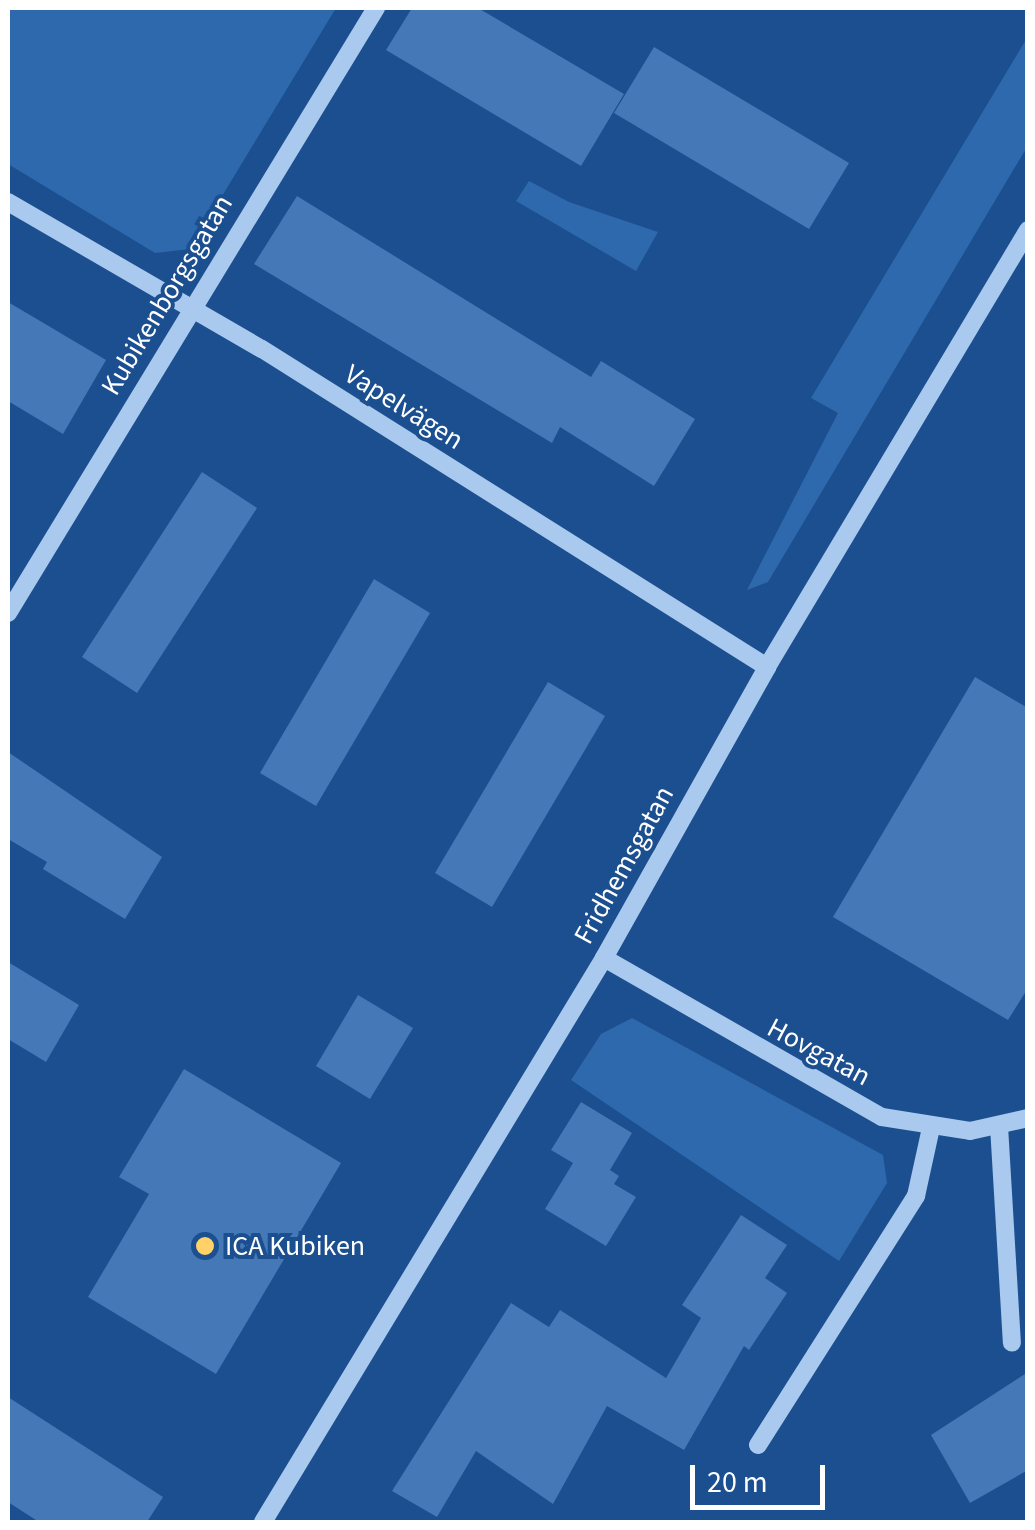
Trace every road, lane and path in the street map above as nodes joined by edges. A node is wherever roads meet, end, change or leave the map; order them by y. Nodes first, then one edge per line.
1 (376, 8) edge
2 (8, 202) edge
3 (1028, 230) edge
4 (189, 309) junction
5 (8, 613) edge
6 (767, 666) junction
7 (604, 958) junction
8 (1028, 1118) edge
9 (999, 1126) junction
10 (931, 1128) junction
11 (1012, 1343) dead end
12 (758, 1445) dead end
13 (262, 1522) edge

1 - 4 street, Kubikenborgsgatan
2 - 4 street, Vapelvägen
3 - 6 street, Fridhemsgatan
4 - 5 street, Kubikenborgsgatan
4 - 6 street, Vapelvägen
6 - 7 street, Fridhemsgatan
7 - 10 street, Hovgatan
7 - 13 street, Fridhemsgatan
8 - 9 street, Hovgatan
9 - 10 street, Hovgatan
9 - 11 street
10 - 12 street

